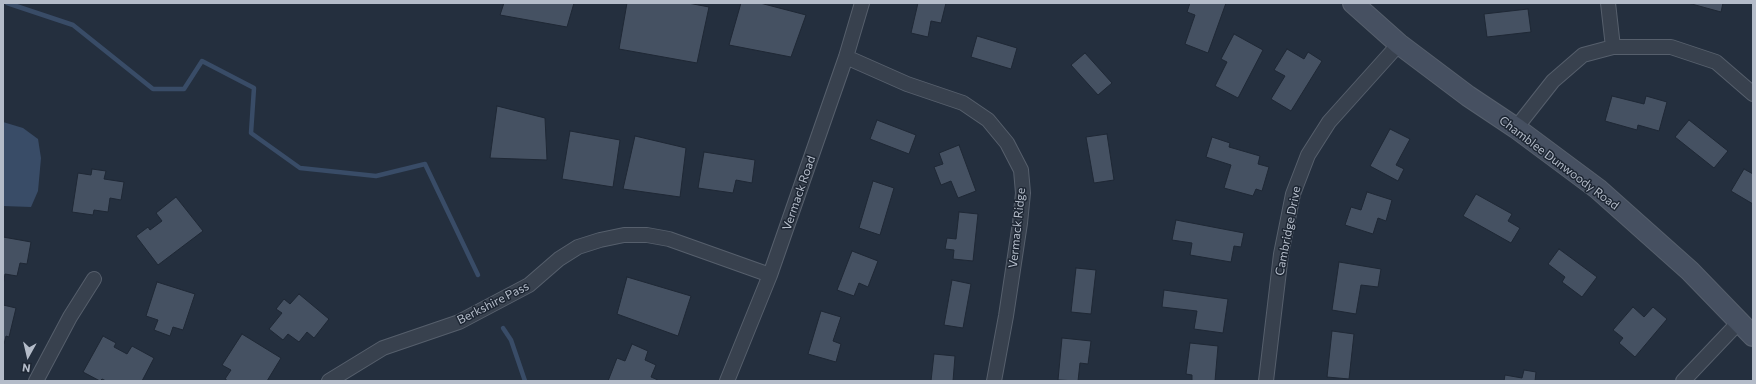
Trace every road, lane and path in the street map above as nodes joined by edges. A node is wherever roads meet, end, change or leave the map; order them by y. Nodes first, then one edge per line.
1 (862, 3) edge
2 (1353, 3) edge
3 (1608, 3) edge
4 (1399, 44) junction
5 (1613, 47) junction
6 (846, 57) junction
7 (1753, 94) edge
8 (1516, 128) junction
9 (770, 275) junction
10 (94, 279) dead end
11 (1739, 322) junction
12 (1753, 336) edge
13 (36, 381) edge
14 (329, 381) edge
15 (727, 381) edge
16 (994, 381) edge
17 (1266, 381) edge
18 (1683, 381) edge

1 - 6 street, Vermack Road
2 - 4 street, Chamblee Dunwoody Road
3 - 5 street
4 - 8 street, Chamblee Dunwoody Road
4 - 17 street, Cambridge Drive
5 - 7 street
5 - 8 street
6 - 9 street, Vermack Road
6 - 16 street, Vermack Ridge
8 - 11 street, Chamblee Dunwoody Road
9 - 14 street, Berkshire Pass
9 - 15 street, Vermack Road
10 - 13 street
11 - 12 street, Chamblee Dunwoody Road
11 - 18 street

